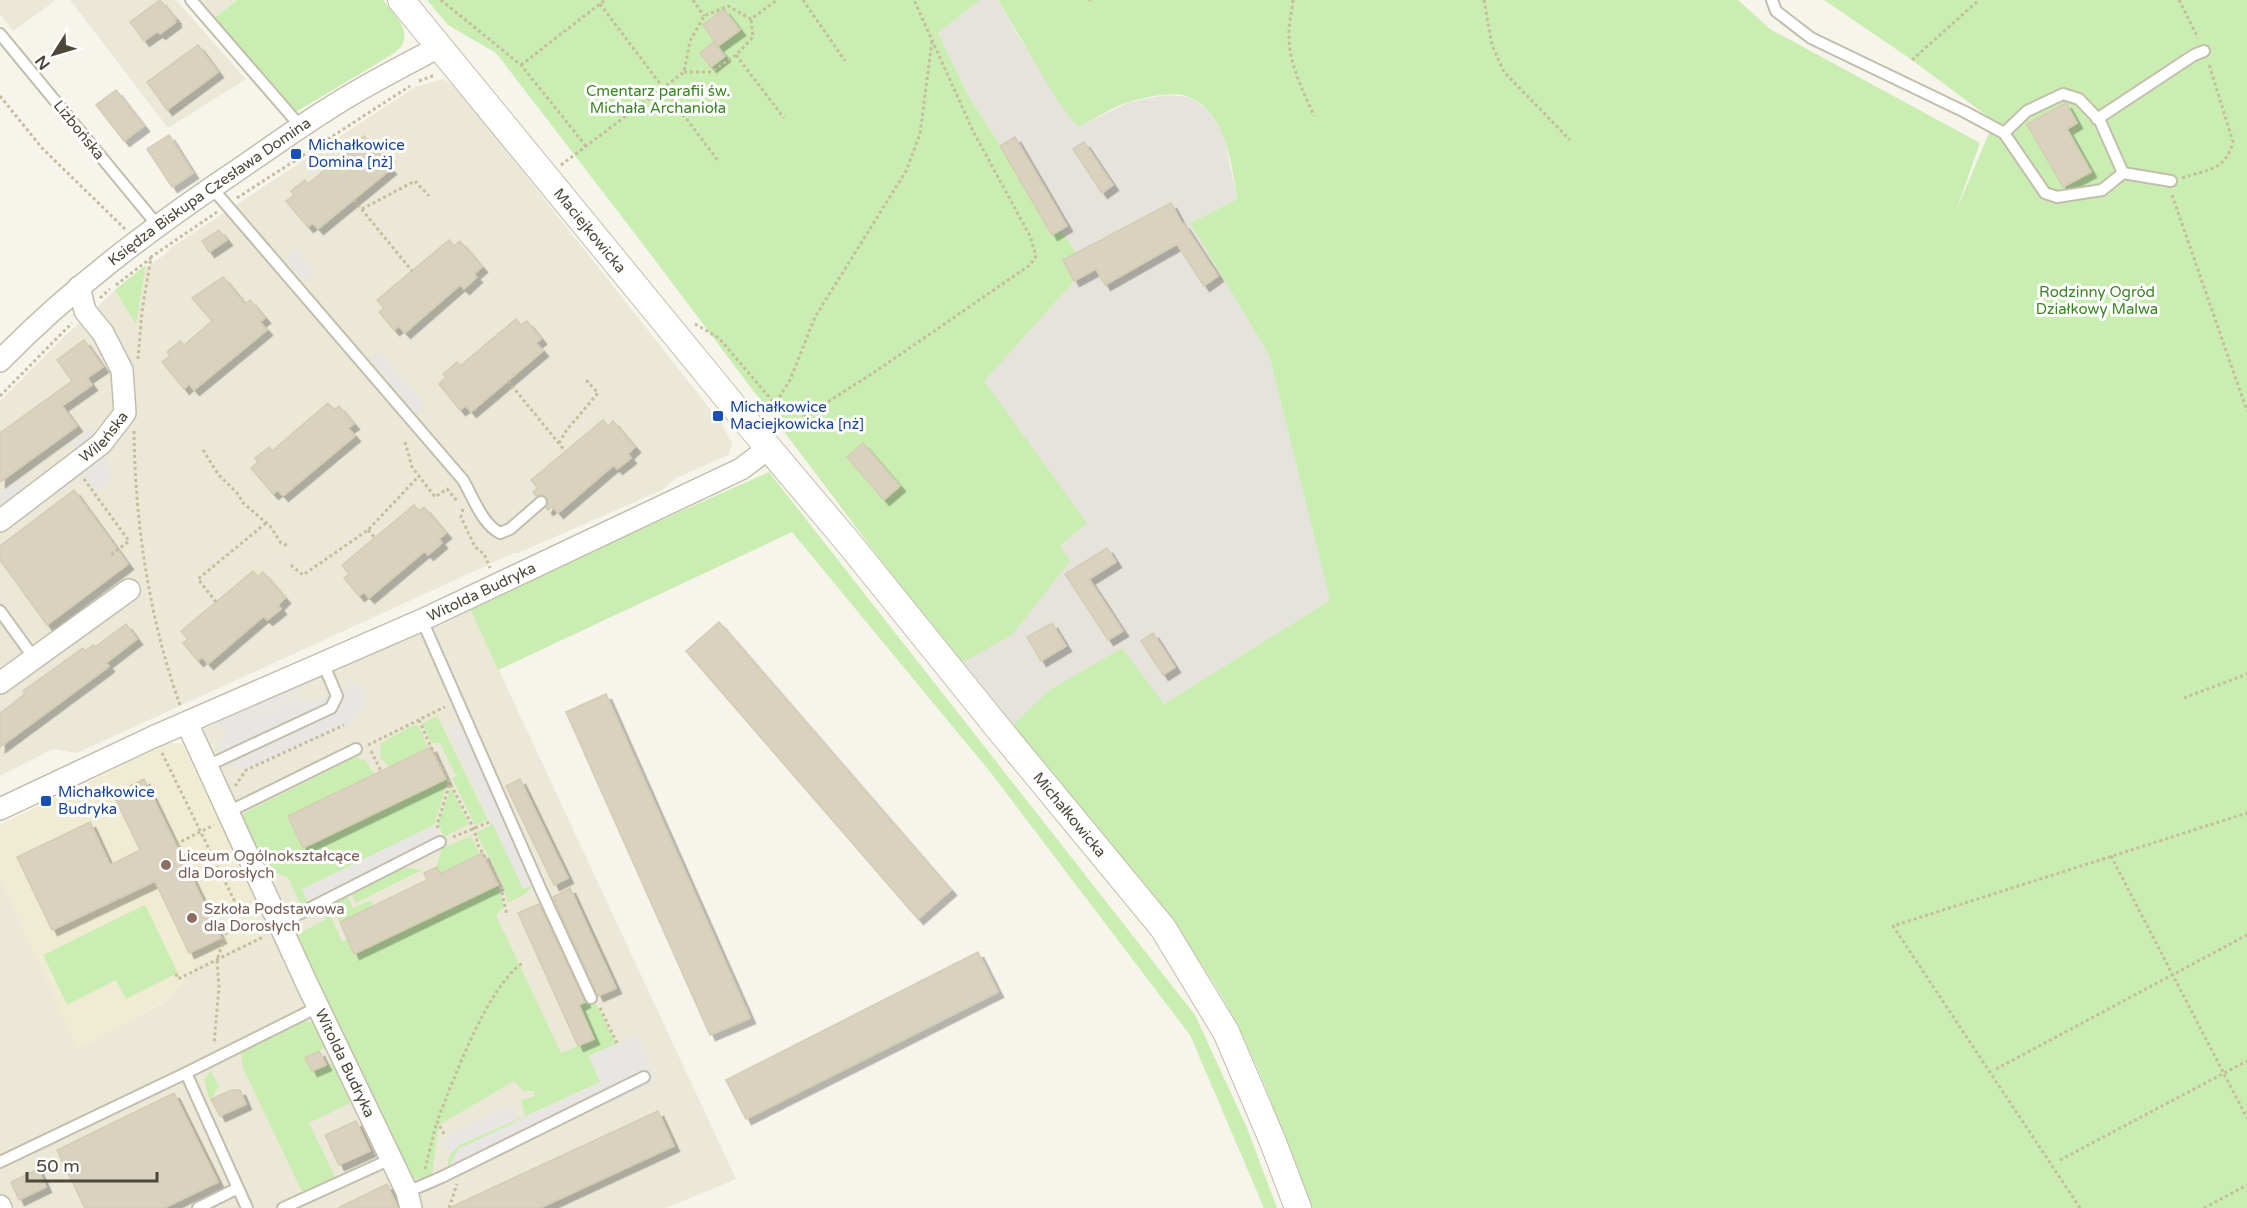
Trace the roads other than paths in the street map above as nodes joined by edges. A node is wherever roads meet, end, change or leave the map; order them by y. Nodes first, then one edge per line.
1 (191, 0) edge
2 (401, 0) edge
3 (1772, 0) edge
4 (0, 34) edge
5 (439, 47) junction
6 (2204, 51) road end
7 (2097, 119) junction
8 (301, 126) junction
9 (2004, 133) junction
10 (2124, 173) junction
11 (2171, 181) road end
12 (212, 188) junction
13 (158, 226) junction
14 (80, 287) junction
15 (0, 361) edge
16 (778, 446) junction
17 (541, 502) dead end
18 (0, 521) edge
19 (129, 590) dead end
20 (0, 611) edge
21 (422, 620) junction
22 (34, 658) junction
23 (322, 663) junction
24 (0, 683) edge
25 (185, 717) junction
26 (356, 749) dead end
27 (207, 766) junction
28 (0, 809) edge
29 (225, 817) junction
30 (440, 842) road end
31 (277, 928) junction
32 (591, 998) road end
33 (318, 1007) junction
34 (186, 1073) junction
35 (644, 1077) dead end
36 (391, 1159) junction
37 (0, 1162) edge
38 (238, 1188) junction
39 (413, 1195) edge
40 (198, 1208) edge
41 (247, 1208) edge
42 (283, 1208) edge
43 (1298, 1208) edge

1 - 8 lane
2 - 5 street, Maciejkowicka
3 - 9 lane
4 - 13 lane, Lizbońska
5 - 8 street, Księdza Biskupa Czesława Domina
5 - 16 street, Maciejkowicka
6 - 7 lane
7 - 9 lane
7 - 10 lane
8 - 12 street, Księdza Biskupa Czesława Domina
9 - 10 lane
10 - 11 lane
12 - 13 street, Księdza Biskupa Czesława Domina
12 - 17 lane
13 - 14 street, Księdza Biskupa Czesława Domina
14 - 15 street, Księdza Biskupa Czesława Domina
14 - 18 street, Wileńska
16 - 21 street, Witolda Budryka
16 - 43 street, Michałkowicka
19 - 22 street
20 - 22 lane
21 - 23 street, Witolda Budryka
21 - 32 lane
22 - 24 street
23 - 25 street, Witolda Budryka
23 - 27 lane
25 - 27 street, Witolda Budryka
25 - 28 street, Witolda Budryka
26 - 29 lane
27 - 29 street, Witolda Budryka
29 - 31 street, Witolda Budryka
30 - 31 lane
31 - 33 street, Witolda Budryka
33 - 34 lane
33 - 36 street, Witolda Budryka
34 - 37 lane
34 - 38 lane
35 - 39 lane
36 - 39 street, Witolda Budryka
36 - 42 lane
38 - 40 lane
38 - 41 lane

